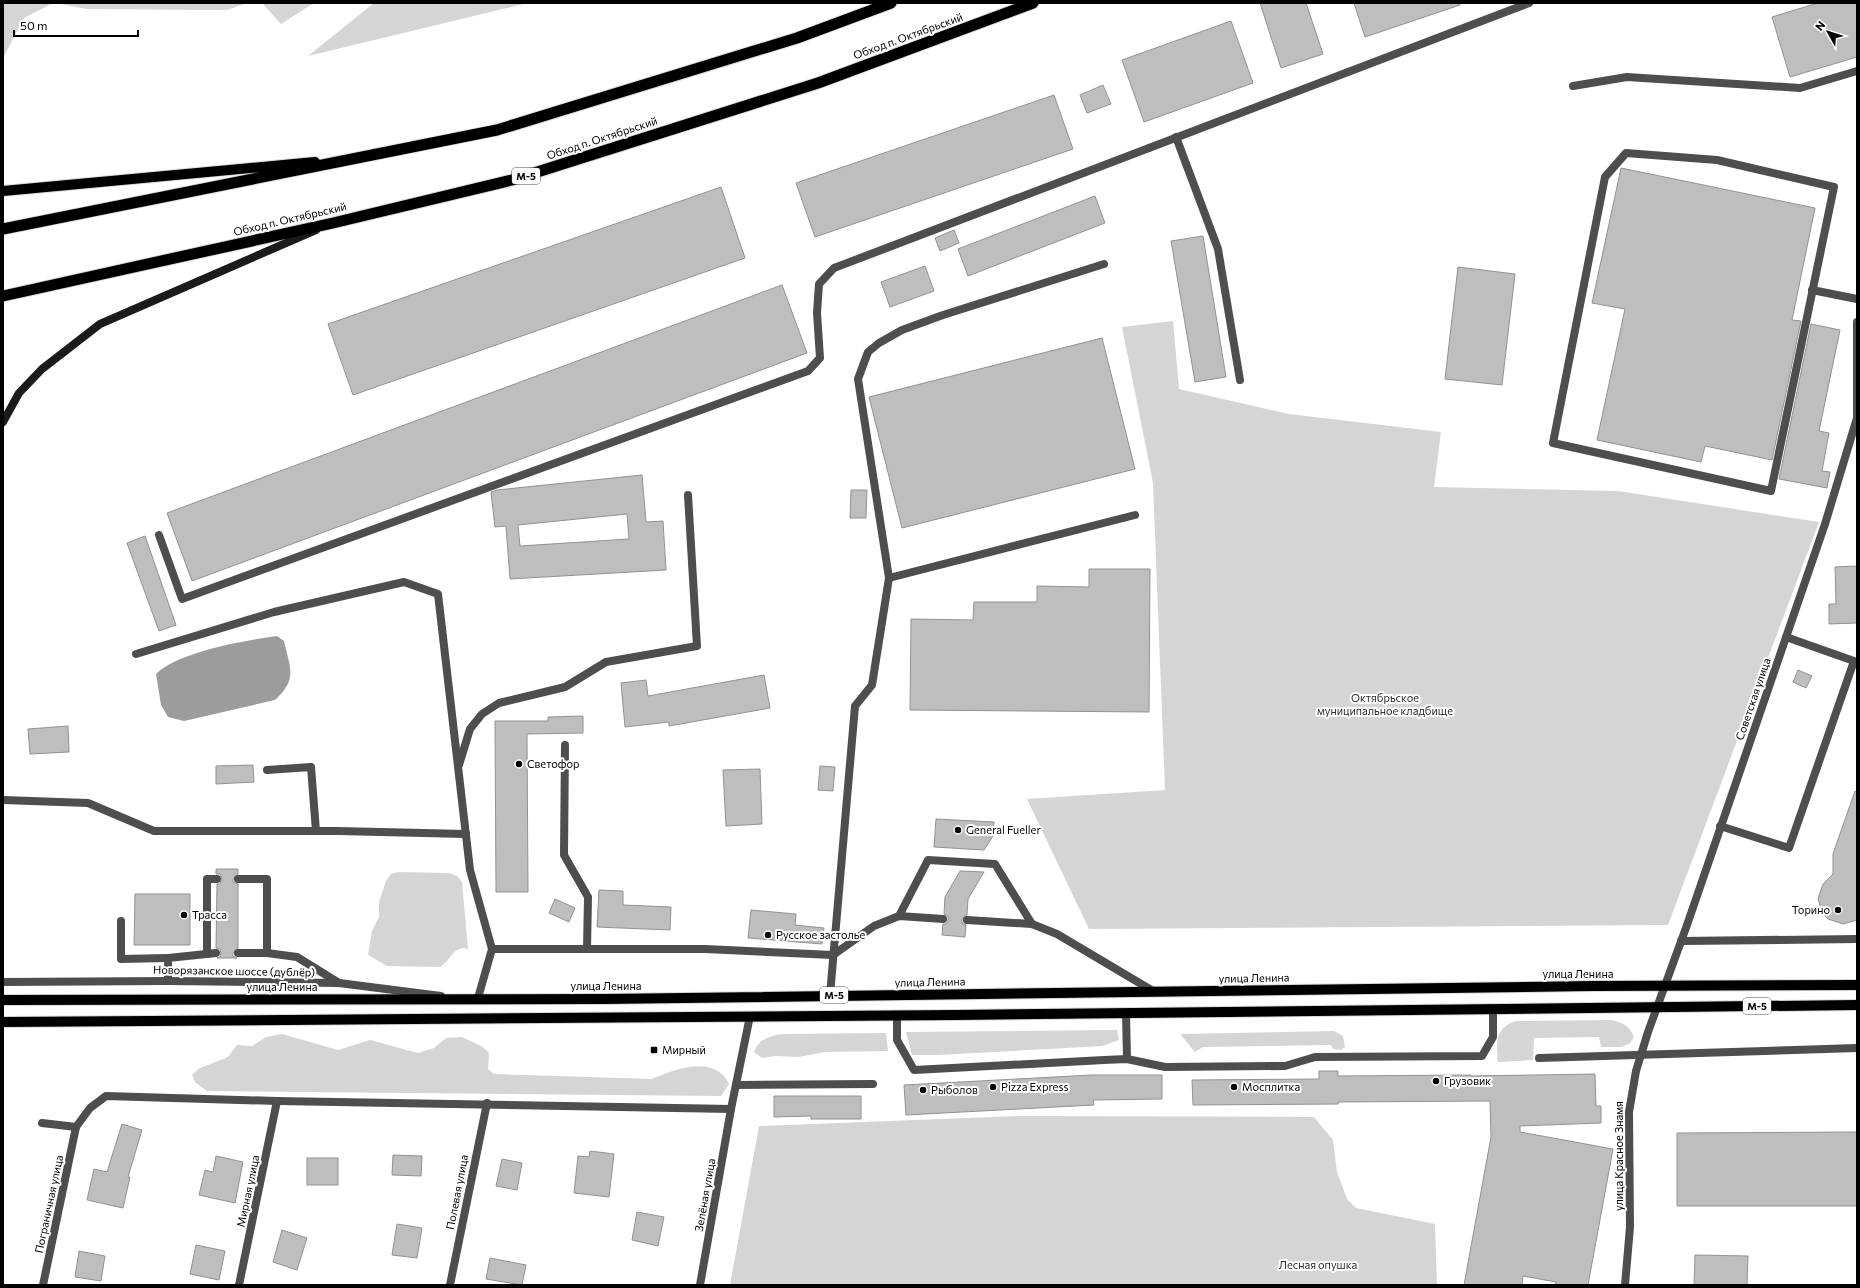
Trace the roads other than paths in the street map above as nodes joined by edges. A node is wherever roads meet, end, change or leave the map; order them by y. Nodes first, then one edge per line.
1 (891, 3) edge
2 (1033, 3) edge
3 (1529, 3) edge
4 (1857, 71) edge
5 (1573, 86) dead end
6 (1176, 137) junction
7 (351, 159) junction
8 (3, 191) edge
9 (333, 223) junction
10 (3, 229) edge
11 (1104, 264) dead end
12 (1812, 290) junction
13 (3, 296) edge
14 (1857, 299) edge
15 (1857, 322) edge
16 (1240, 380) dead end
17 (1857, 418) edge
18 (3, 422) edge
19 (688, 495) dead end
20 (1135, 515) dead end
21 (159, 535) dead end
22 (889, 578) junction
23 (1786, 638) junction
24 (136, 654) dead end
25 (565, 745) dead end
26 (458, 768) junction
27 (267, 770) dead end
28 (3, 800) edge
29 (1720, 826) junction
30 (316, 831) junction
31 (466, 834) junction
32 (217, 879) dead end
33 (238, 879) dead end
34 (899, 916) junction
35 (943, 919) dead end
36 (967, 920) dead end
37 (121, 921) dead end
38 (1032, 924) junction
39 (1857, 939) edge
40 (1681, 941) junction
41 (492, 949) junction
42 (587, 949) junction
43 (216, 953) dead end
44 (238, 953) dead end
45 (267, 953) junction
46 (207, 954) junction
47 (833, 955) junction
48 (168, 958) junction
49 (168, 981) junction
50 (3, 982) edge
51 (339, 983) junction
52 (1857, 985) edge
53 (1664, 986) junction
54 (1152, 991) junction
55 (830, 996) junction
56 (464, 998) junction
57 (478, 998) junction
58 (3, 1000) edge
59 (1857, 1005) edge
60 (1657, 1007) junction
61 (1493, 1009) junction
62 (1126, 1013) junction
63 (897, 1015) junction
64 (750, 1016) junction
65 (3, 1022) edge
66 (1857, 1048) edge
67 (1641, 1055) junction
68 (1539, 1058) dead end
69 (1127, 1059) junction
70 (873, 1084) dead end
71 (736, 1085) junction
72 (277, 1101) junction
73 (486, 1103) junction
74 (731, 1109) junction
75 (42, 1123) dead end
76 (76, 1127) junction
77 (43, 1285) edge
78 (239, 1285) edge
79 (450, 1285) edge
80 (700, 1285) edge
81 (1625, 1285) edge

1 - 7 highway
2 - 9 highway, Обход п. Октябрьский / М-5
3 - 6 street
4 - 5 street
6 - 16 street
6 - 21 street
7 - 8 main road
7 - 10 highway
9 - 13 highway, Обход п. Октябрьский / М-5
9 - 18 main road
11 - 22 street
12 - 12 street
12 - 14 street
15 - 17 street, Советская улица
17 - 23 street, Советская улица
19 - 26 street
20 - 22 street
22 - 47 street
23 - 29 street, Советская улица
23 - 29 street
24 - 26 street
25 - 42 street
26 - 31 street
27 - 30 street
28 - 30 street
29 - 40 street, Советская улица
30 - 31 street
31 - 41 street
32 - 46 street
33 - 45 street
34 - 35 street
34 - 38 street
34 - 47 street
36 - 38 street
37 - 48 street
38 - 54 street
39 - 40 street
40 - 53 street, Советская улица
41 - 42 street
41 - 57 street
42 - 47 street
43 - 46 street
44 - 45 street
45 - 51 street
46 - 48 street
47 - 55 street
48 - 49 street
49 - 50 street, Новорязанское шоссе (дублёр)
49 - 51 street, Новорязанское шоссе (дублёр)
51 - 56 street, Новорязанское шоссе (дублёр)
52 - 53 main road, улица Ленина / М-5
53 - 54 main road, улица Ленина / М-5
53 - 60 street, Советская улица
54 - 55 main road, улица Ленина / М-5
55 - 57 main road, улица Ленина / М-5
56 - 57 main road, улица Ленина / М-5
56 - 58 main road, улица Ленина / М-5
59 - 60 main road, М-5
60 - 61 main road, М-5
60 - 67 street, улица Красное Знамя
61 - 62 main road, М-5
61 - 69 street
62 - 63 main road, М-5
62 - 69 street
63 - 64 main road, М-5
63 - 69 street
64 - 65 main road, М-5
64 - 71 street, Зелёная улица
66 - 67 street
67 - 68 street
67 - 81 street, улица Красное Знамя
70 - 71 street
71 - 74 street, Зелёная улица
72 - 73 street
72 - 76 street
72 - 78 street, Мирная улица
73 - 74 street
73 - 79 street, Полевая улица
74 - 80 street, Зелёная улица
75 - 76 street
76 - 77 street, Пограничная улица

